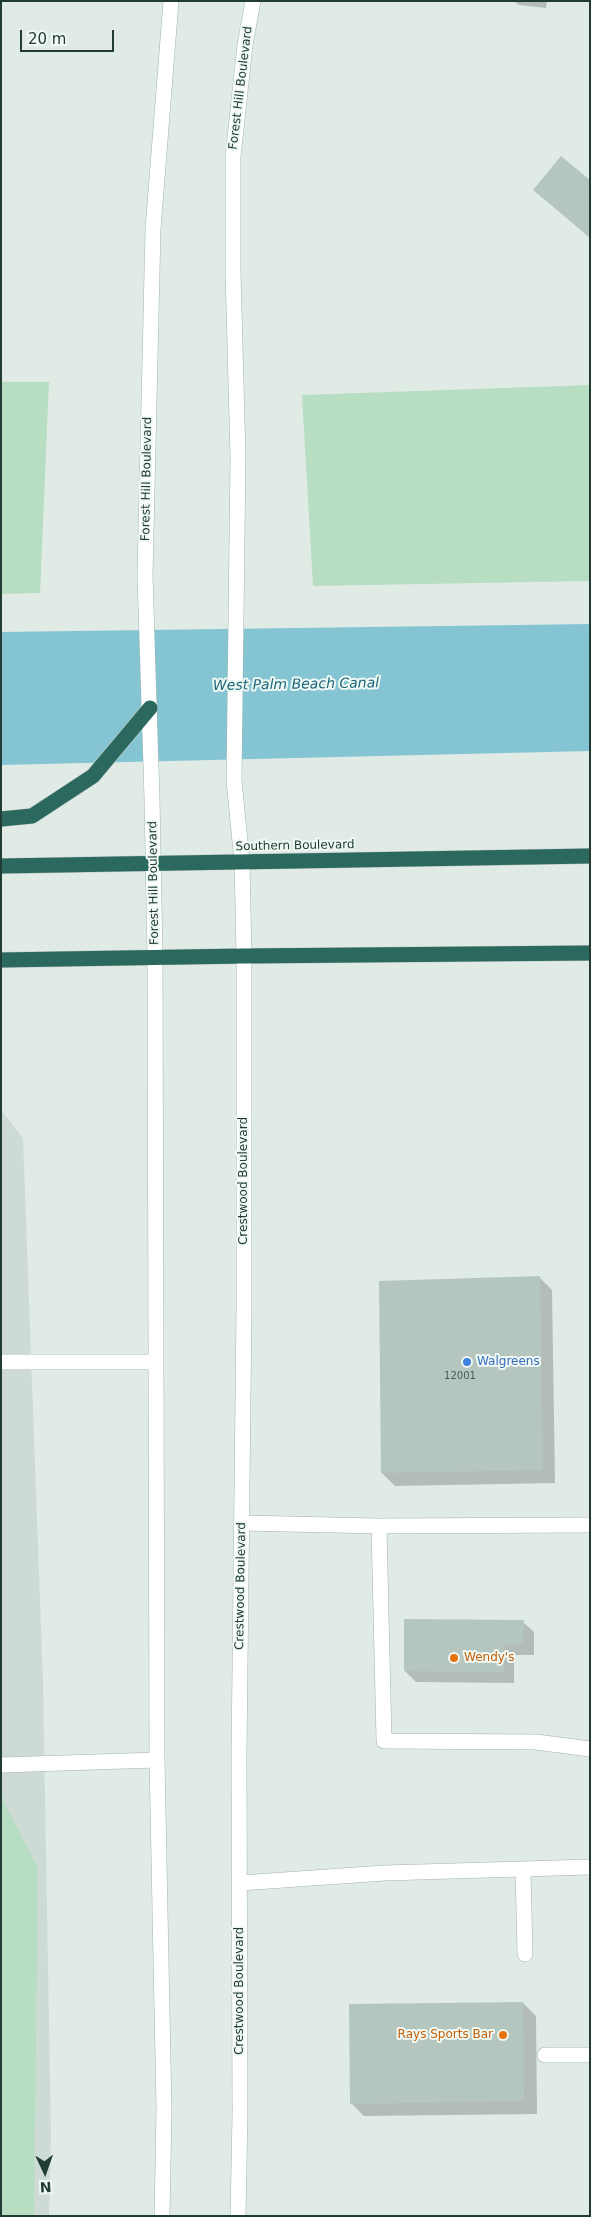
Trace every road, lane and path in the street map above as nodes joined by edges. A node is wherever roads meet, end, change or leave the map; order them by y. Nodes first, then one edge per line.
1 (171, 1) edge
2 (253, 1) edge
3 (150, 708) junction
4 (1, 819) edge
5 (590, 856) edge
6 (242, 862) junction
7 (154, 864) junction
8 (1, 866) edge
9 (590, 954) edge
10 (155, 956) junction
11 (244, 956) junction
12 (1, 960) edge
13 (1, 1362) edge
14 (155, 1362) junction
15 (242, 1523) junction
16 (590, 1525) edge
17 (379, 1526) junction
18 (590, 1749) edge
19 (157, 1760) junction
20 (1, 1765) edge
21 (590, 1867) edge
22 (523, 1869) junction
23 (240, 1883) junction
24 (525, 1954) dead end
25 (545, 2055) dead end
26 (590, 2055) edge
27 (162, 2216) edge
28 (238, 2216) edge

1 - 3 main road, Forest Hill Boulevard
2 - 6 main road, Forest Hill Boulevard
3 - 4 highway
3 - 7 main road, Forest Hill Boulevard
5 - 6 highway, Southern Boulevard
6 - 7 highway, Southern Boulevard
6 - 11 main road, Forest Hill Boulevard
7 - 8 highway, Southern Boulevard
7 - 10 main road, Forest Hill Boulevard
9 - 11 highway
10 - 11 highway
10 - 12 highway
10 - 14 main road
11 - 15 main road, Crestwood Boulevard
13 - 14 main road
14 - 19 main road
15 - 17 main road
15 - 23 main road, Crestwood Boulevard
16 - 17 main road
17 - 18 main road
19 - 20 main road
19 - 27 main road
21 - 22 main road
22 - 23 main road
22 - 24 main road
23 - 28 main road, Crestwood Boulevard
25 - 26 main road

